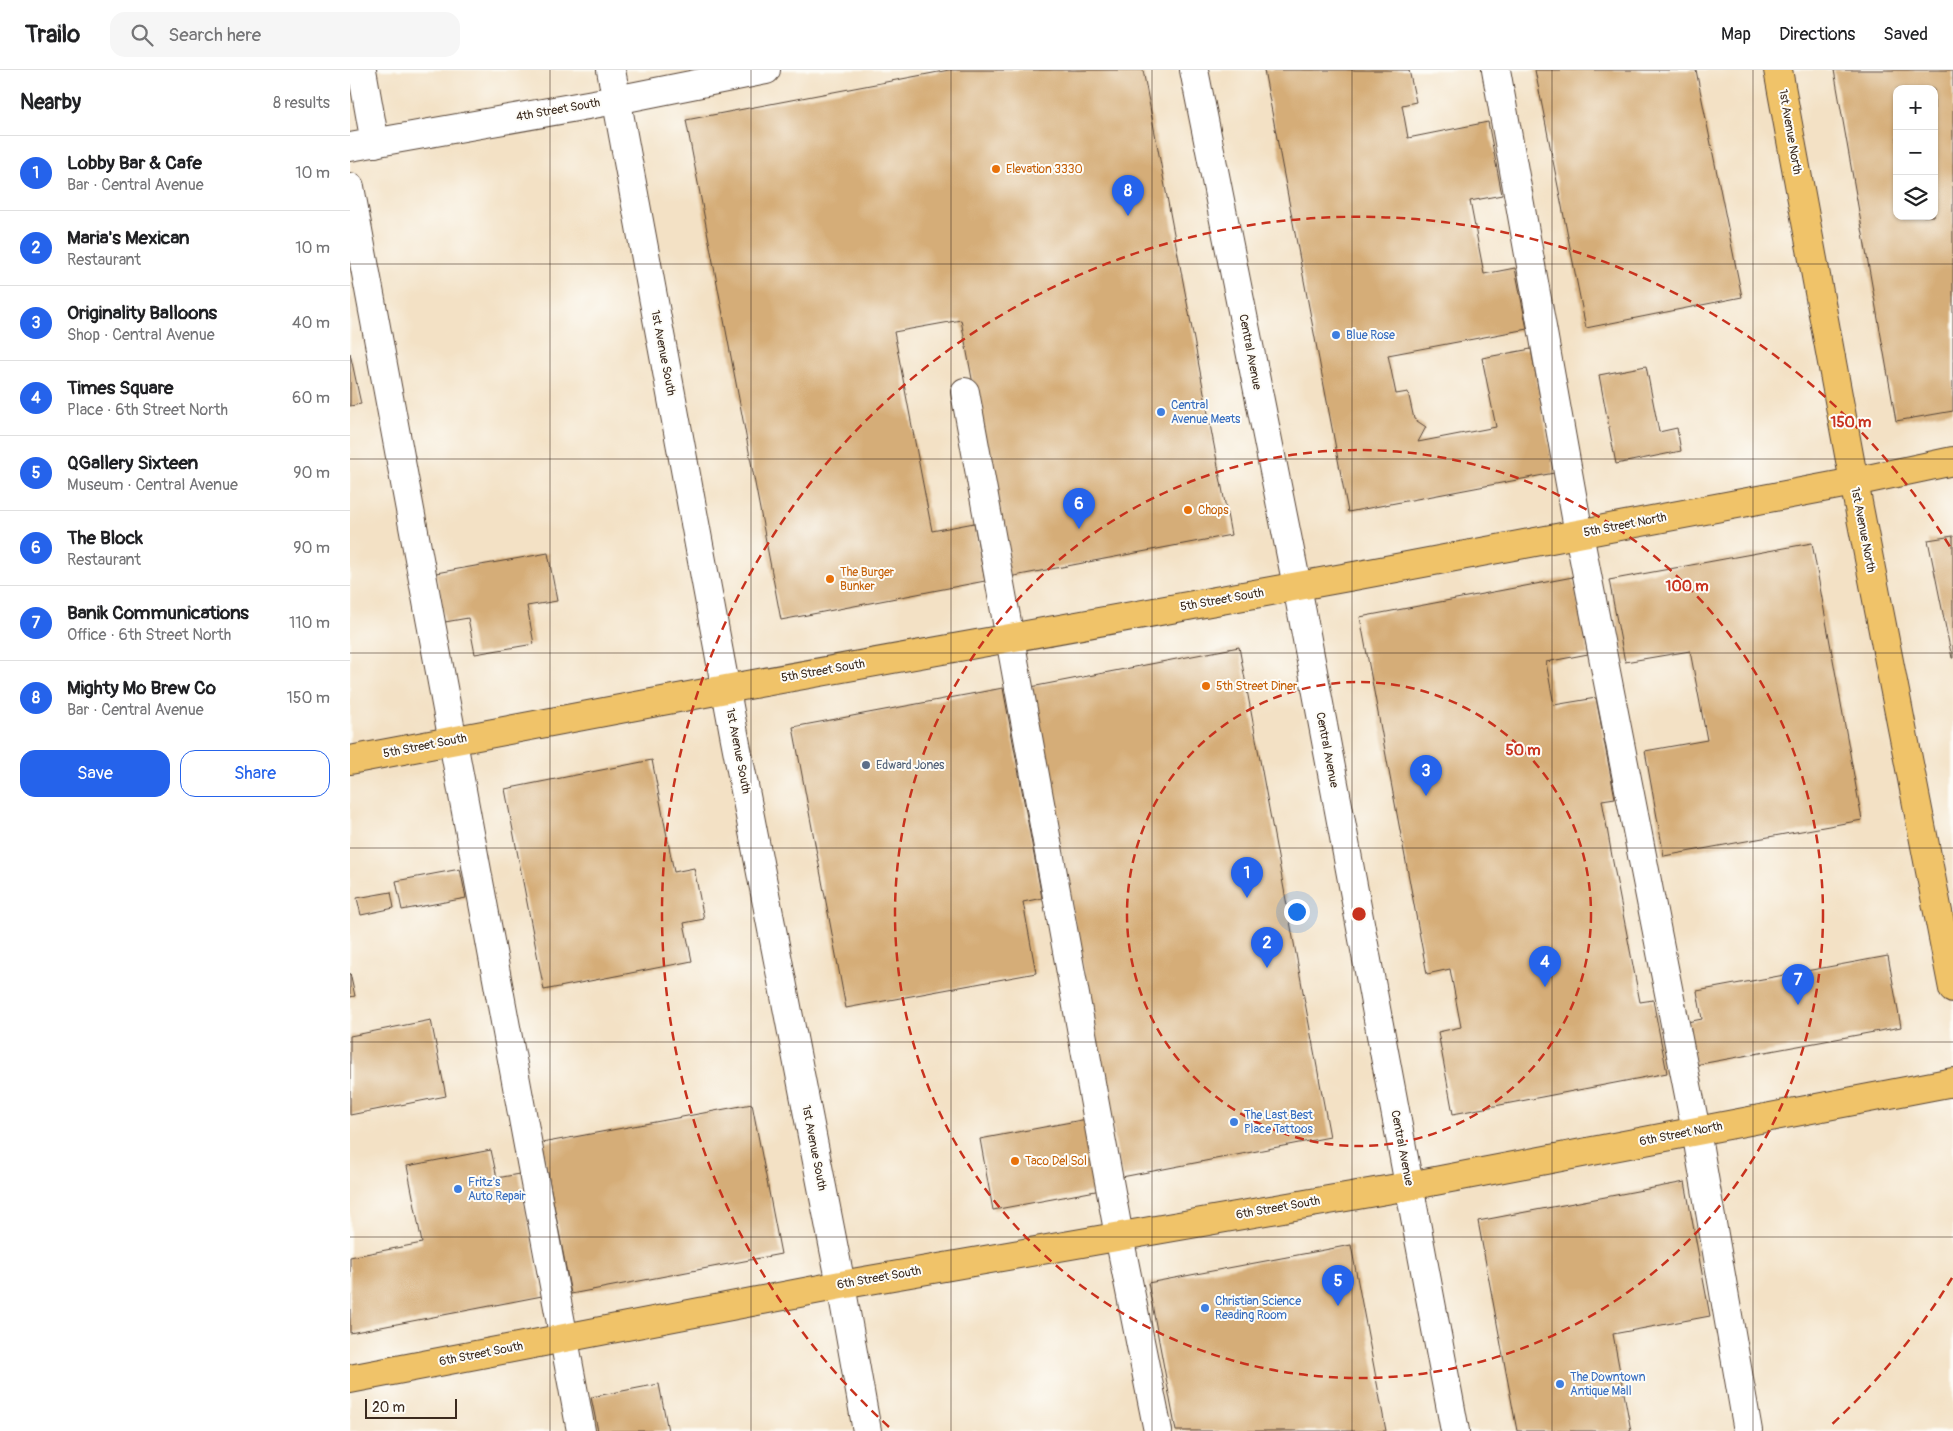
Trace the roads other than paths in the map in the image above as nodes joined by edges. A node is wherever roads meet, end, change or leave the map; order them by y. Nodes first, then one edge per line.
1 (362, 70) edge
2 (611, 70) edge
3 (766, 70) edge
4 (1194, 70) edge
5 (1496, 70) edge
6 (1778, 70) edge
7 (616, 100) junction
8 (362, 145) edge
9 (350, 187) edge
10 (965, 392) dead end
11 (1953, 461) edge
12 (1854, 482) junction
13 (1579, 534) junction
14 (1297, 586) junction
15 (1011, 638) junction
16 (726, 689) junction
17 (454, 740) junction
18 (350, 760) edge
19 (1953, 989) edge
20 (1953, 1082) edge
21 (1696, 1131) junction
22 (1409, 1186) junction
23 (1119, 1236) junction
24 (841, 1285) junction
25 (564, 1338) junction
26 (350, 1379) edge
27 (581, 1431) edge
28 (867, 1431) edge
29 (1158, 1431) edge
30 (1455, 1431) edge
31 (1748, 1431) edge

1 - 8 street
2 - 7 street, 1st Avenue South
3 - 7 street, 4th Street South
4 - 14 street, Central Avenue
5 - 13 street
6 - 12 main road, 1st Avenue North
7 - 8 street, 4th Street South
7 - 16 street, 1st Avenue South
9 - 17 street
10 - 15 street
11 - 12 main road, 5th Street North
12 - 13 main road, 5th Street North
12 - 19 main road, 1st Avenue North
13 - 14 main road, 5th Street North
13 - 21 street
14 - 15 main road, 5th Street South
14 - 22 street, Central Avenue
15 - 16 main road, 5th Street South
15 - 23 street
16 - 17 main road, 5th Street South
16 - 24 street, 1st Avenue South
17 - 18 main road, 5th Street South
17 - 25 street
20 - 21 main road, 6th Street North
21 - 22 main road, 6th Street North
21 - 31 street
22 - 23 main road, 6th Street South
22 - 30 street, Central Avenue
23 - 24 main road, 6th Street South
23 - 29 street
24 - 25 main road, 6th Street South
24 - 28 street, 1st Avenue South
25 - 26 main road, 6th Street South
25 - 27 street

